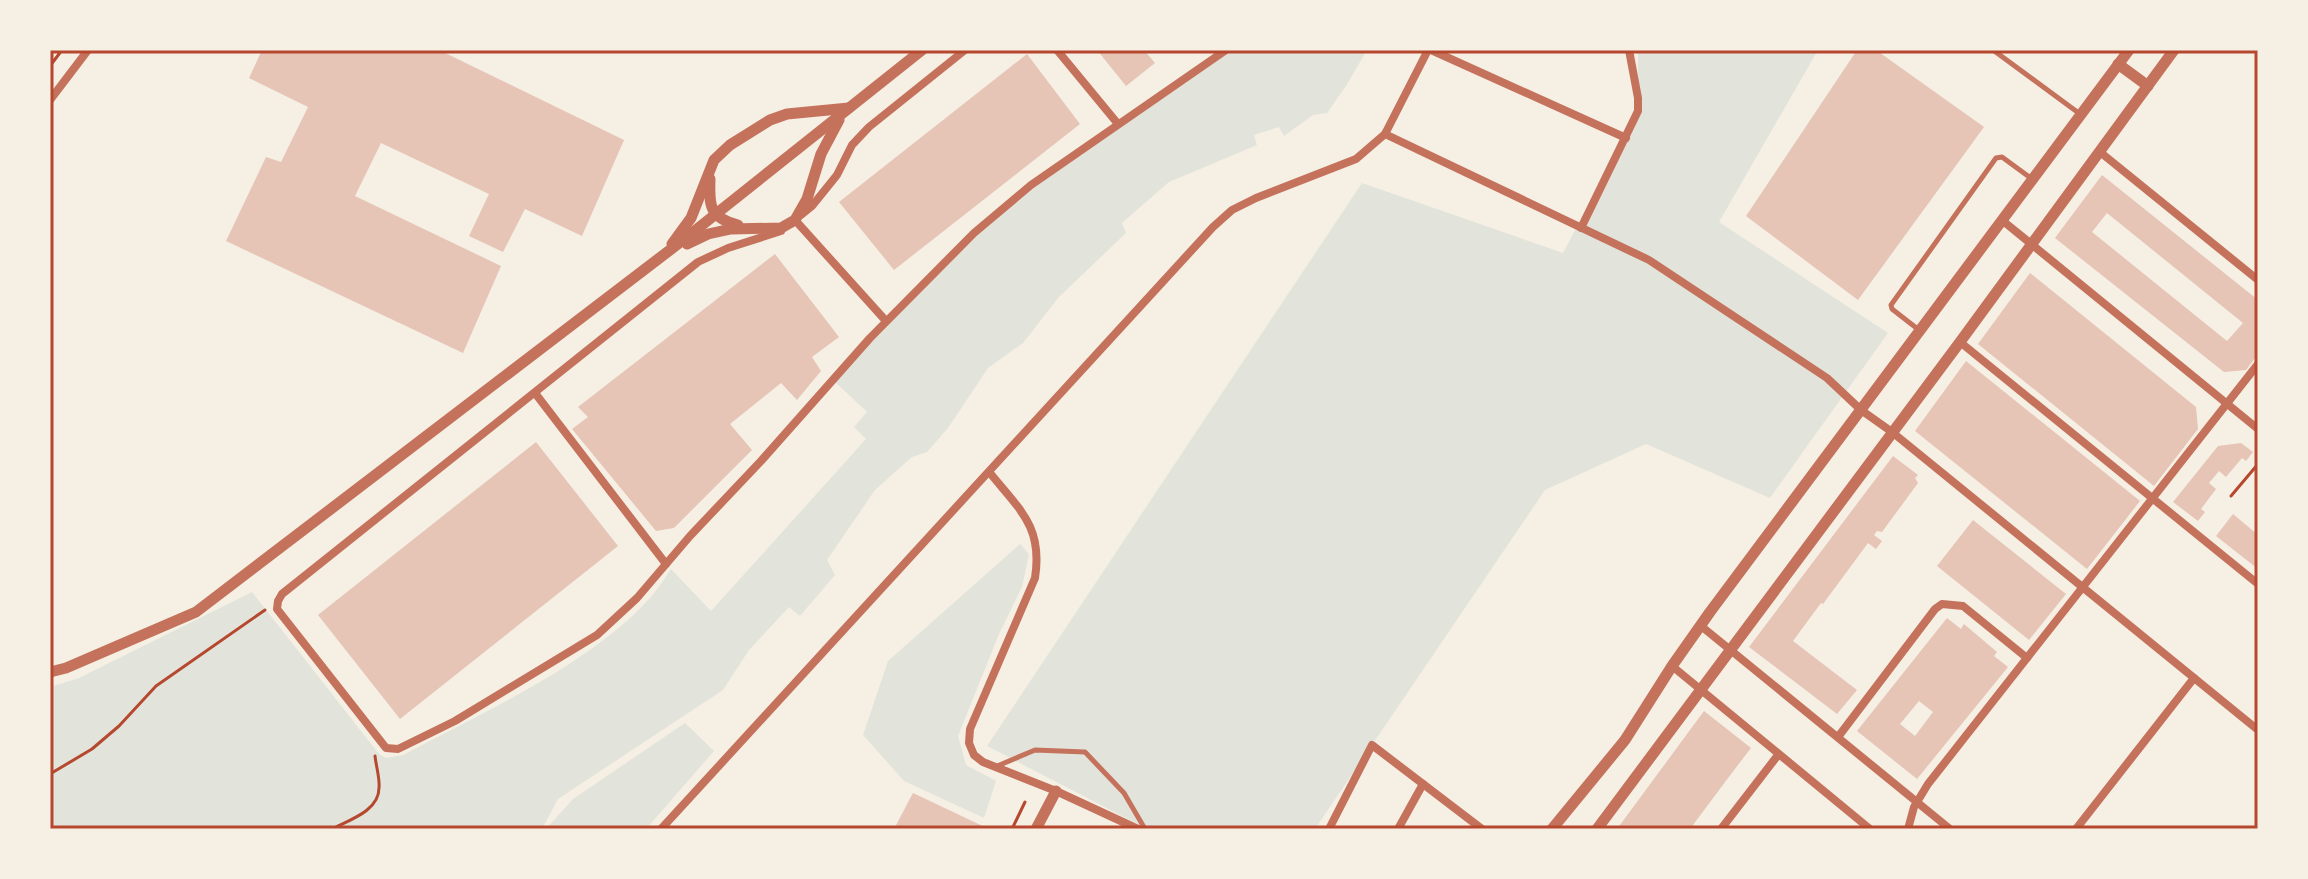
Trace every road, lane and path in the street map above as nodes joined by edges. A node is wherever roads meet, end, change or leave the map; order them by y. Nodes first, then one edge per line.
1 (62, 50) edge
2 (88, 50) edge
3 (922, 50) edge
4 (965, 50) edge
5 (1057, 50) edge
6 (1226, 50) edge
7 (1430, 50) edge
8 (1629, 50) edge
9 (1993, 50) edge
10 (2129, 50) edge
11 (2174, 50) edge
12 (2118, 64) junction
13 (50, 66) edge
14 (2148, 86) junction
15 (50, 100) edge
16 (849, 108) junction
17 (2081, 115) junction
18 (1118, 124) junction
19 (1385, 134) junction
20 (1626, 138) junction
21 (2100, 152) junction
22 (710, 170) junction
23 (2033, 179) junction
24 (715, 215) junction
25 (795, 220) junction
26 (2003, 221) junction
27 (1581, 228) junction
28 (762, 229) junction
29 (2031, 244) junction
30 (661, 257) junction
31 (2258, 280) edge
32 (886, 321) junction
33 (1920, 330) junction
34 (1960, 342) junction
35 (2258, 364) edge
36 (535, 393) junction
37 (2227, 404) junction
38 (1861, 410) junction
39 (2258, 429) edge
40 (1892, 432) junction
41 (2258, 464) edge
42 (990, 473) junction
43 (2231, 496) dead end
44 (2152, 498) junction
45 (666, 564) junction
46 (2258, 584) edge
47 (2083, 587) junction
48 (277, 605) junction
49 (1701, 626) junction
50 (1730, 649) junction
51 (2027, 658) junction
52 (1672, 666) junction
53 (50, 672) edge
54 (2194, 678) junction
55 (1699, 690) junction
56 (2258, 730) edge
57 (1838, 737) junction
58 (381, 742) junction
59 (1778, 755) junction
60 (994, 767) junction
61 (50, 774) edge
62 (1423, 784) junction
63 (1056, 791) junction
64 (1025, 802) dead end
65 (1917, 802) junction
66 (1477, 827) edge
67 (332, 829) edge
68 (661, 829) edge
69 (1012, 829) edge
70 (1036, 829) edge
71 (1138, 829) edge
72 (1145, 829) edge
73 (1329, 829) edge
74 (1398, 829) edge
75 (1552, 829) edge
76 (1597, 829) edge
77 (1721, 829) edge
78 (1870, 829) edge
79 (1908, 829) edge
80 (1950, 829) edge
81 (2076, 829) edge

1 - 13 path
2 - 15 street
3 - 16 street
4 - 25 street
5 - 18 street
6 - 18 street
7 - 19 street
7 - 20 street
8 - 20 street
9 - 17 lane
10 - 12 street
11 - 14 street
12 - 14 street
12 - 17 street
14 - 21 street
16 - 22 street
16 - 24 street
16 - 25 street
17 - 23 street
18 - 32 street
19 - 27 street
19 - 42 street
20 - 27 street
21 - 29 street
21 - 31 street
22 - 24 street
22 - 30 street
23 - 26 street
23 - 33 lane
24 - 28 street
24 - 30 street
25 - 28 street
25 - 32 street
25 - 36 street
26 - 29 street
26 - 33 street
27 - 38 street
28 - 30 street
29 - 34 street
29 - 37 street
30 - 53 street
32 - 45 street
33 - 38 street
34 - 40 street
34 - 44 street
35 - 37 street
36 - 45 street
36 - 48 street
37 - 39 street
37 - 44 street
38 - 40 street
38 - 49 street
40 - 47 street
40 - 50 street
41 - 43 path
42 - 60 street
42 - 68 street
44 - 46 street
44 - 47 street
45 - 58 street
47 - 51 street
47 - 54 street
48 - 58 street
48 - 61 path
49 - 50 street
49 - 52 street
50 - 55 street
50 - 57 street
51 - 57 street
51 - 65 street
52 - 55 street
52 - 75 street
54 - 56 street
54 - 81 street
55 - 59 street
55 - 76 street
57 - 65 street
58 - 67 path
59 - 77 street
59 - 78 street
60 - 63 street
60 - 72 lane
62 - 66 street
62 - 73 street
62 - 74 street
63 - 70 street
63 - 71 street
64 - 69 path
65 - 79 street
65 - 80 street

